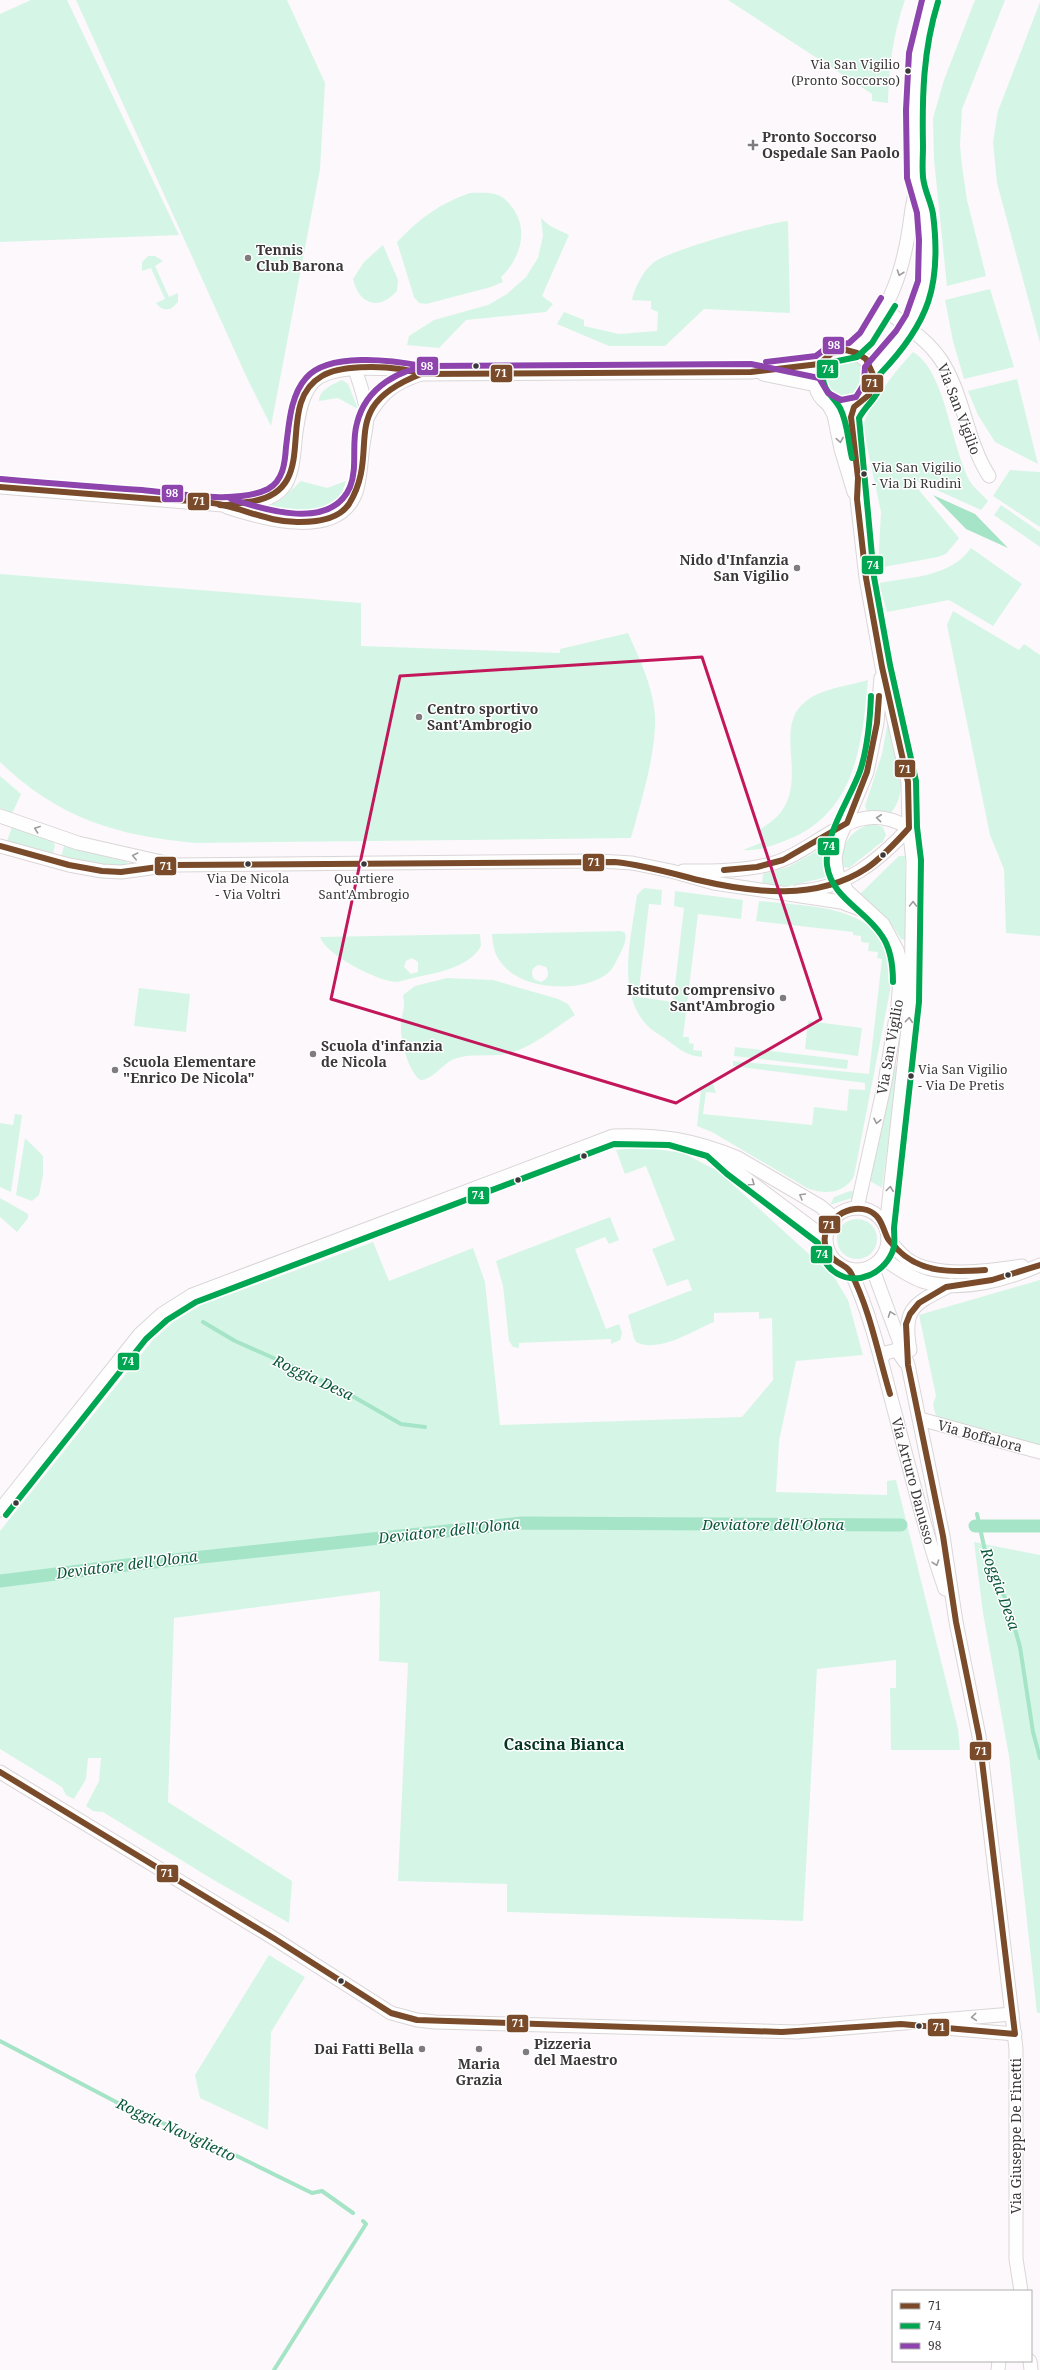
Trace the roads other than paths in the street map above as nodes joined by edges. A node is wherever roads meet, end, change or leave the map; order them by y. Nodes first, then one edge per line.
1 (930, 0) edge
2 (916, 186) junction
3 (885, 309) junction
4 (910, 329) junction
5 (852, 351) junction
6 (819, 364) junction
7 (355, 369) junction
8 (872, 371) junction
9 (751, 372) junction
10 (421, 374) junction
11 (816, 384) junction
12 (828, 404) junction
13 (854, 407) junction
14 (367, 418) junction
15 (989, 476) dead end
16 (0, 487) edge
17 (857, 499) junction
18 (223, 505) junction
19 (882, 667) junction
20 (0, 816) edge
21 (847, 823) junction
22 (910, 828) junction
23 (0, 846) edge
24 (173, 865) junction
25 (671, 871) junction
26 (841, 880) junction
27 (785, 892) junction
28 (870, 913) junction
29 (711, 1149) junction
30 (857, 1208) junction
31 (834, 1218) junction
32 (887, 1234) junction
33 (826, 1238) junction
34 (877, 1262) junction
35 (1040, 1265) edge
36 (850, 1270) junction
37 (950, 1285) junction
38 (881, 1360) junction
39 (908, 1364) junction
40 (920, 1419) junction
41 (1040, 1452) edge
42 (0, 1510) edge
43 (956, 1622) junction
44 (0, 1772) edge
45 (1012, 2014) junction
46 (901, 2024) junction
47 (1015, 2034) junction
48 (1016, 2259) junction
49 (1012, 2290) edge
50 (1021, 2290) edge

1 - 2 street
2 -> 3 street
2 - 4 street
3 - 4 street, Via San Vigilio
3 - 5 street
4 - 8 street
4 - 15 street, Via San Vigilio
5 - 6 street
5 - 8 street
6 - 9 street
6 - 11 street
7 - 10 street
7 - 14 street
7 - 18 street
8 - 13 street
9 - 10 street
9 - 11 street
10 - 14 street
11 - 12 street
12 - 13 street
12 -> 17 street, Via San Vigilio
13 - 17 street, Via San Vigilio
14 - 18 street
16 - 18 street
17 - 19 street, Via San Vigilio
19 - 21 street, Via San Vigilio
19 - 22 street, Via San Vigilio
24 -> 20 street
22 -> 21 street
21 - 25 street
21 - 26 street, Via San Vigilio
22 - 26 street
32 -> 22 street, Via San Vigilio
23 - 24 street
24 - 25 street
25 - 27 street
26 - 27 street
26 - 28 street, Via San Vigilio
27 - 28 street
28 -> 30 street, Via San Vigilio
31 -> 29 street
29 -> 33 street
29 - 42 street
30 - 31 street
30 - 32 street
31 - 33 street
32 - 34 street
32 - 35 street
33 - 36 street
34 - 36 street
34 - 37 street
39 -> 34 street, Via Arturo Danusso
35 - 37 street
36 - 38 street, Via Arturo Danusso
37 - 39 street
38 - 39 street
38 -> 43 street, Via Arturo Danusso
39 - 40 street, Via Arturo Danusso
40 - 41 street, Via Boffalora
40 - 43 street, Via Arturo Danusso
43 - 45 street, Via Arturo Danusso
44 - 46 street
45 -> 46 street
45 - 47 street, Via Giuseppe De Finetti
46 - 47 street
47 - 48 street, Via Giuseppe De Finetti
48 - 49 street, Via Giuseppe De Finetti
48 - 50 street, Via Giuseppe De Finetti

